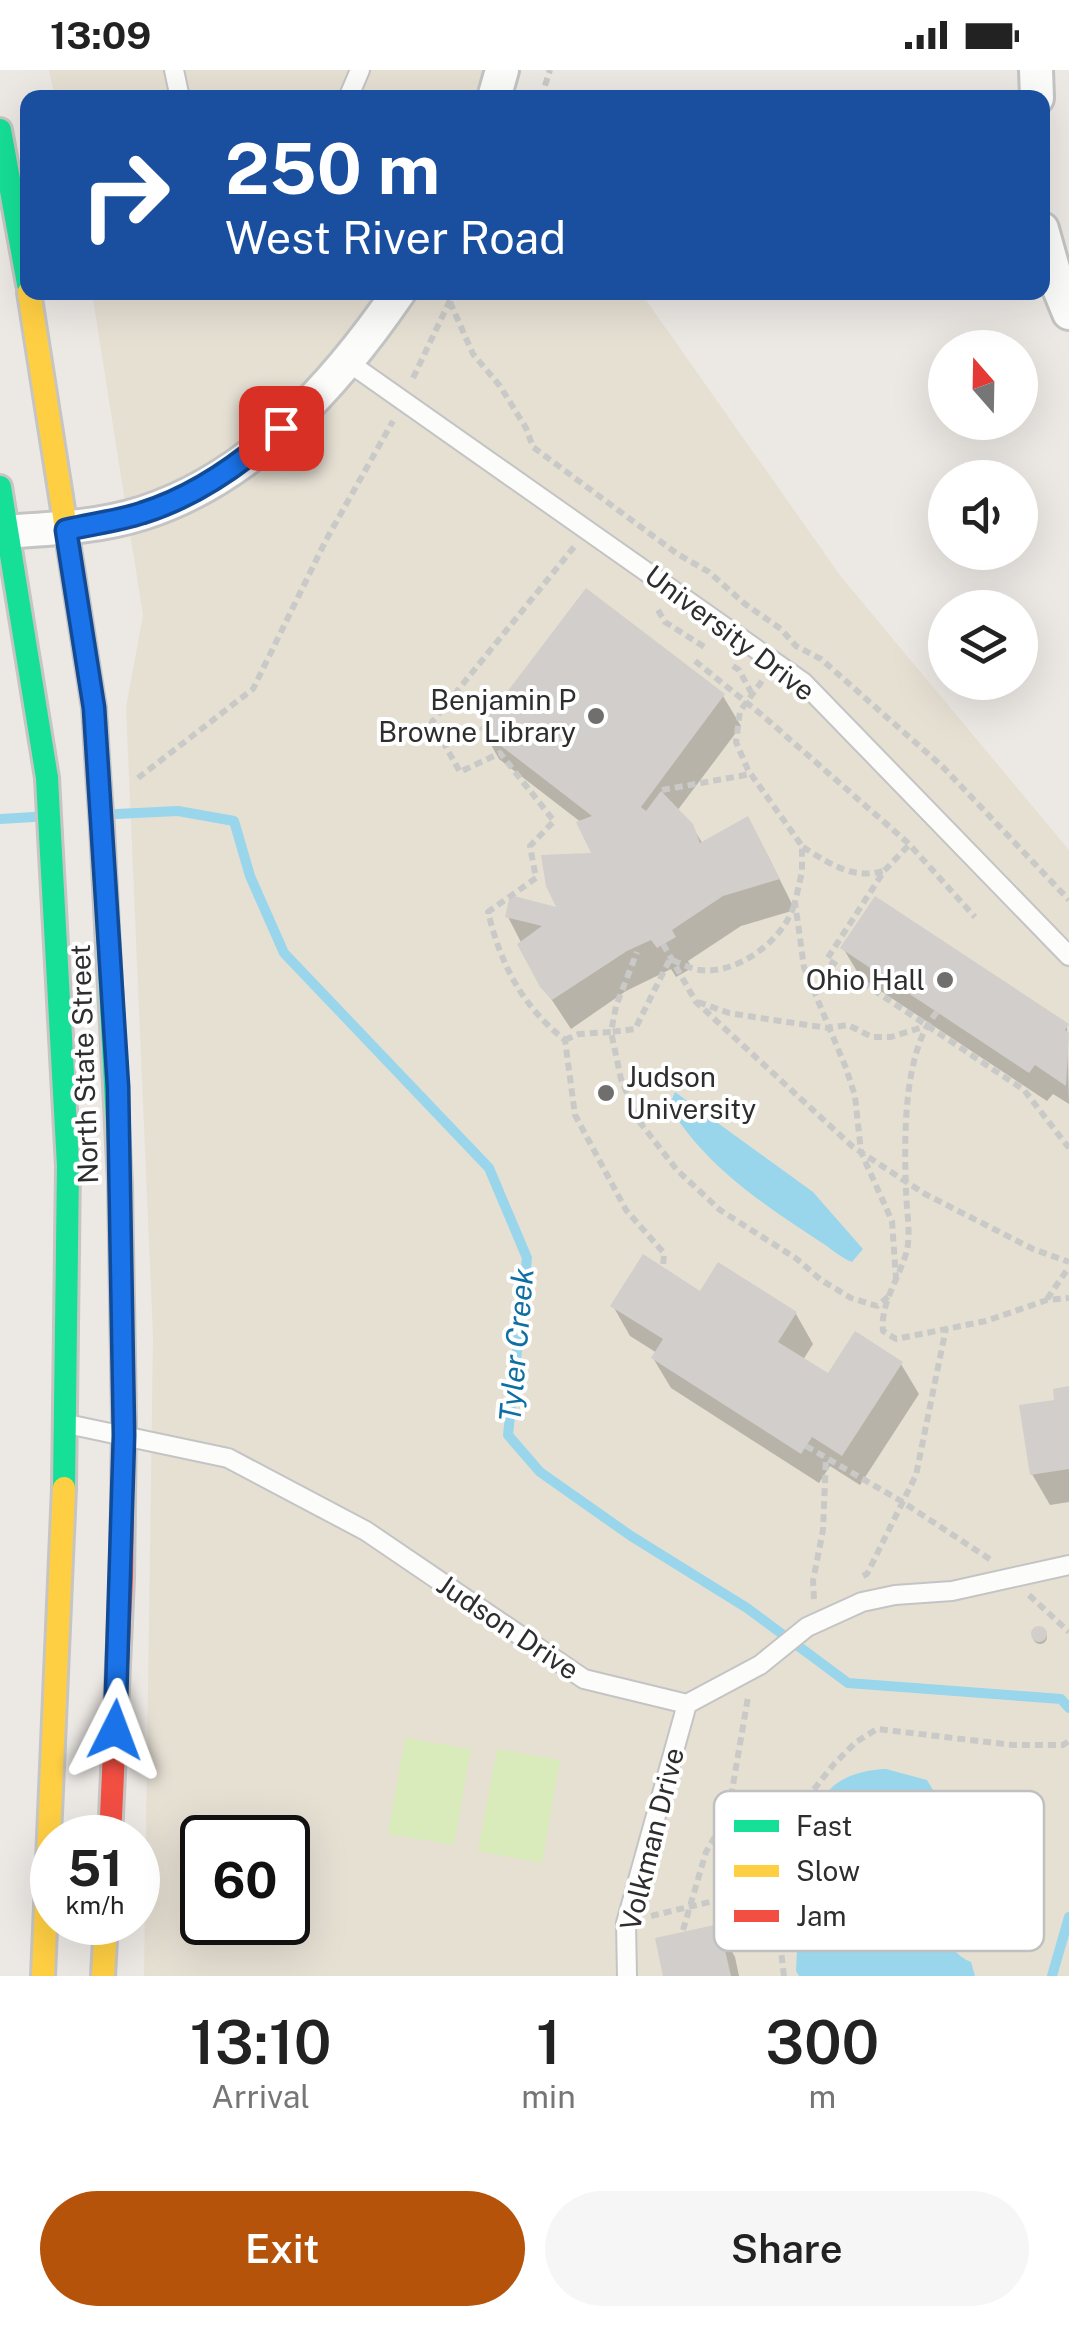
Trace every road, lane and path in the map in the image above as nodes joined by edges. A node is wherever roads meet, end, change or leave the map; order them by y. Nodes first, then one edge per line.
1 (0, 130) edge
2 (20, 240) edge
3 (1050, 258) edge
4 (30, 300) edge
5 (392, 300) edge
6 (450, 302) joint
7 (1069, 313) edge
8 (348, 362) junction
9 (402, 400) junction
10 (0, 488) edge
11 (66, 530) junction
12 (4, 532) edge
13 (586, 554) dead end
14 (656, 606) dead end
15 (708, 649) dead end
16 (724, 660) dead end
17 (695, 662) dead end
18 (778, 664) junction
19 (752, 694) junction
20 (746, 702) junction
21 (751, 774) junction
22 (133, 782) dead end
23 (662, 790) dead end
24 (802, 846) junction
25 (908, 846) dead end
26 (884, 871) junction
27 (1069, 900) edge
28 (795, 902) junction
29 (975, 918) dead end
30 (663, 944) dead end
31 (637, 952) dead end
32 (1069, 956) edge
33 (670, 959) junction
34 (696, 1002) junction
35 (937, 1012) dead end
36 (924, 1026) junction
37 (828, 1028) junction
38 (611, 1032) junction
39 (566, 1040) junction
40 (1069, 1148) edge
41 (861, 1152) junction
42 (906, 1180) junction
43 (1069, 1264) edge
44 (663, 1267) dead end
45 (896, 1279) junction
46 (889, 1296) junction
47 (1069, 1298) edge
48 (1047, 1300) junction
49 (946, 1328) junction
50 (67, 1424) junction
51 (124, 1435) junction
52 (806, 1446) dead end
53 (826, 1457) junction
54 (901, 1501) junction
55 (1069, 1565) edge
56 (856, 1578) dead end
57 (1013, 1579) junction
58 (829, 1594) dead end
59 (1069, 1632) edge
60 (756, 1668) junction
61 (687, 1704) junction
62 (1069, 1741) edge
63 (732, 1791) edge
64 (813, 1791) edge
65 (111, 1815) edge
66 (714, 1838) edge
67 (714, 1901) edge
68 (690, 1906) junction
69 (626, 1923) junction
70 (682, 1930) dead end
71 (105, 1945) edge
72 (782, 1951) edge
73 (43, 1976) edge
74 (103, 1976) edge
75 (627, 1976) edge
76 (784, 1976) edge

1 - 2 main road
3 - 7 street
4 - 11 main road, North State Street
5 - 8 street
6 - 9 path
6 - 27 path
8 - 9 lane, University Drive
8 - 11 street
9 - 18 lane, University Drive
9 - 22 path
10 - 12 main road, North State Street
11 - 12 street
11 - 51 main road, North State Street, bridge
12 - 50 main road, North State Street, bridge
13 - 39 path
14 - 15 path
16 - 19 path
17 - 20 path
18 - 19 path
18 - 32 lane, University Drive
19 - 20 path
20 - 21 path
20 - 29 path
21 - 23 path
21 - 24 path
24 - 26 path
24 - 28 path
25 - 26 path
26 - 36 path
28 - 33 path
28 - 37 path
30 - 33 path
31 - 38 path
33 - 34 path
33 - 38 path
34 - 37 path
34 - 41 path
35 - 36 path
36 - 37 path
36 - 40 path
36 - 42 path
37 - 41 path
38 - 39 path
38 - 46 path
39 - 44 path
41 - 42 path
41 - 45 path
42 - 43 path
42 - 45 path
43 - 48 path
45 - 46 path
46 - 49 path
47 - 48 path
48 - 49 path
49 - 54 path
50 - 51 lane, Judson Drive
50 - 73 main road, North State Street
51 - 61 lane, Judson Drive
51 - 65 main road, North State Street
52 - 53 path
53 - 54 path
53 - 58 path
54 - 56 path
54 - 57 path
55 - 57 lane
57 - 59 path
57 - 60 lane
60 - 61 lane
60 - 63 path
61 - 69 lane, Volkman Drive
62 - 64 path
66 - 68 path
67 - 68 path
68 - 69 path
68 - 70 path
69 - 75 lane, Volkman Drive
71 - 74 main road
72 - 76 path

